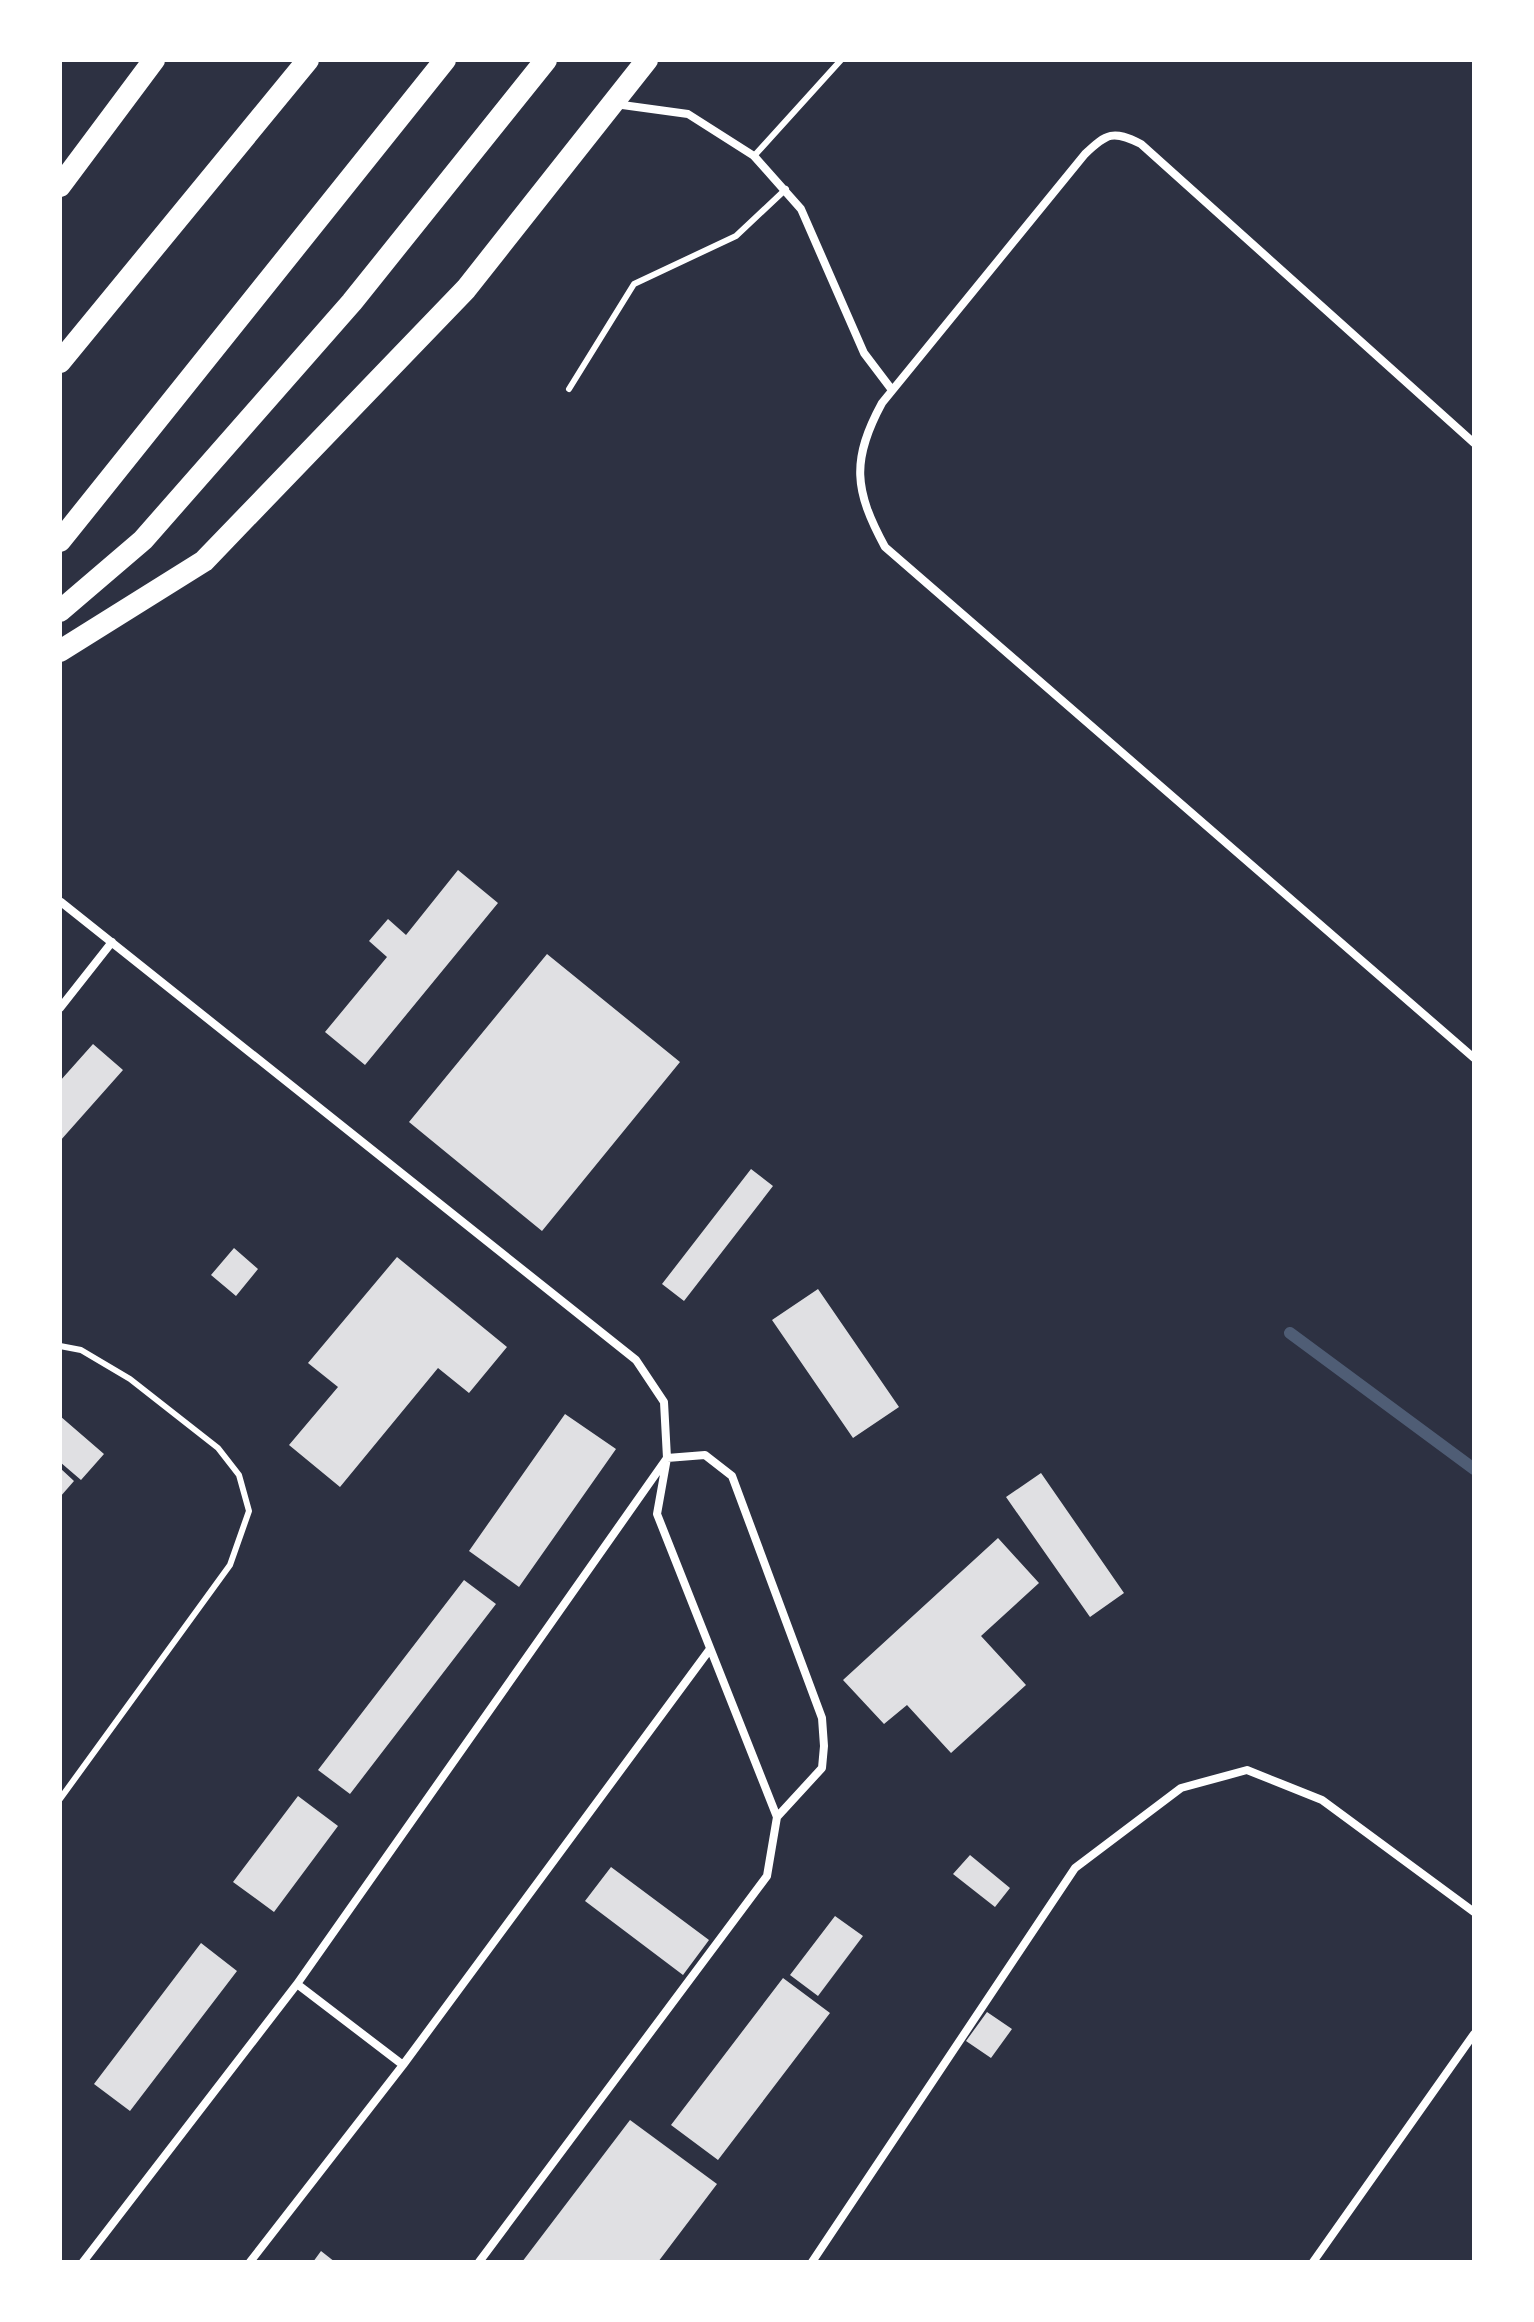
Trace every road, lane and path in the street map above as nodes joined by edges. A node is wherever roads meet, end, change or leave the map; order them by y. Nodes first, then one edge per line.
1 (154, 60) edge
2 (308, 60) edge
3 (445, 60) edge
4 (546, 60) edge
5 (841, 60) edge
6 (647, 64) edge
7 (615, 104) junction
8 (754, 156) junction
9 (60, 186) edge
10 (786, 189) junction
11 (60, 362) edge
12 (569, 389) dead end
13 (892, 390) junction
14 (1474, 443) edge
15 (60, 541) edge
16 (60, 611) edge
17 (60, 651) edge
18 (61, 902) edge
19 (112, 942) junction
20 (60, 1008) edge
21 (1474, 1058) edge
22 (60, 1346) edge
23 (667, 1458) junction
24 (710, 1649) junction
25 (60, 1799) edge
26 (777, 1817) junction
27 (1474, 1912) edge
28 (297, 1984) junction
29 (1474, 2034) edge
30 (403, 2065) junction
31 (815, 2261) edge
32 (83, 2262) edge
33 (250, 2262) edge
34 (479, 2262) edge
35 (1313, 2262) edge

1 - 9 highway
2 - 11 highway
3 - 15 highway
4 - 16 highway
5 - 8 lane
6 - 7 highway
7 - 8 street
7 - 17 highway
8 - 10 street
10 - 12 lane
10 - 13 street
13 - 14 street
13 - 21 street
18 - 19 street
19 - 20 street
19 - 23 street
22 - 25 lane
23 - 24 street
23 - 26 street
23 - 28 street
24 - 26 street
24 - 30 street
26 - 34 street
27 - 31 street
28 - 30 street
28 - 32 street
29 - 35 street
30 - 33 street

